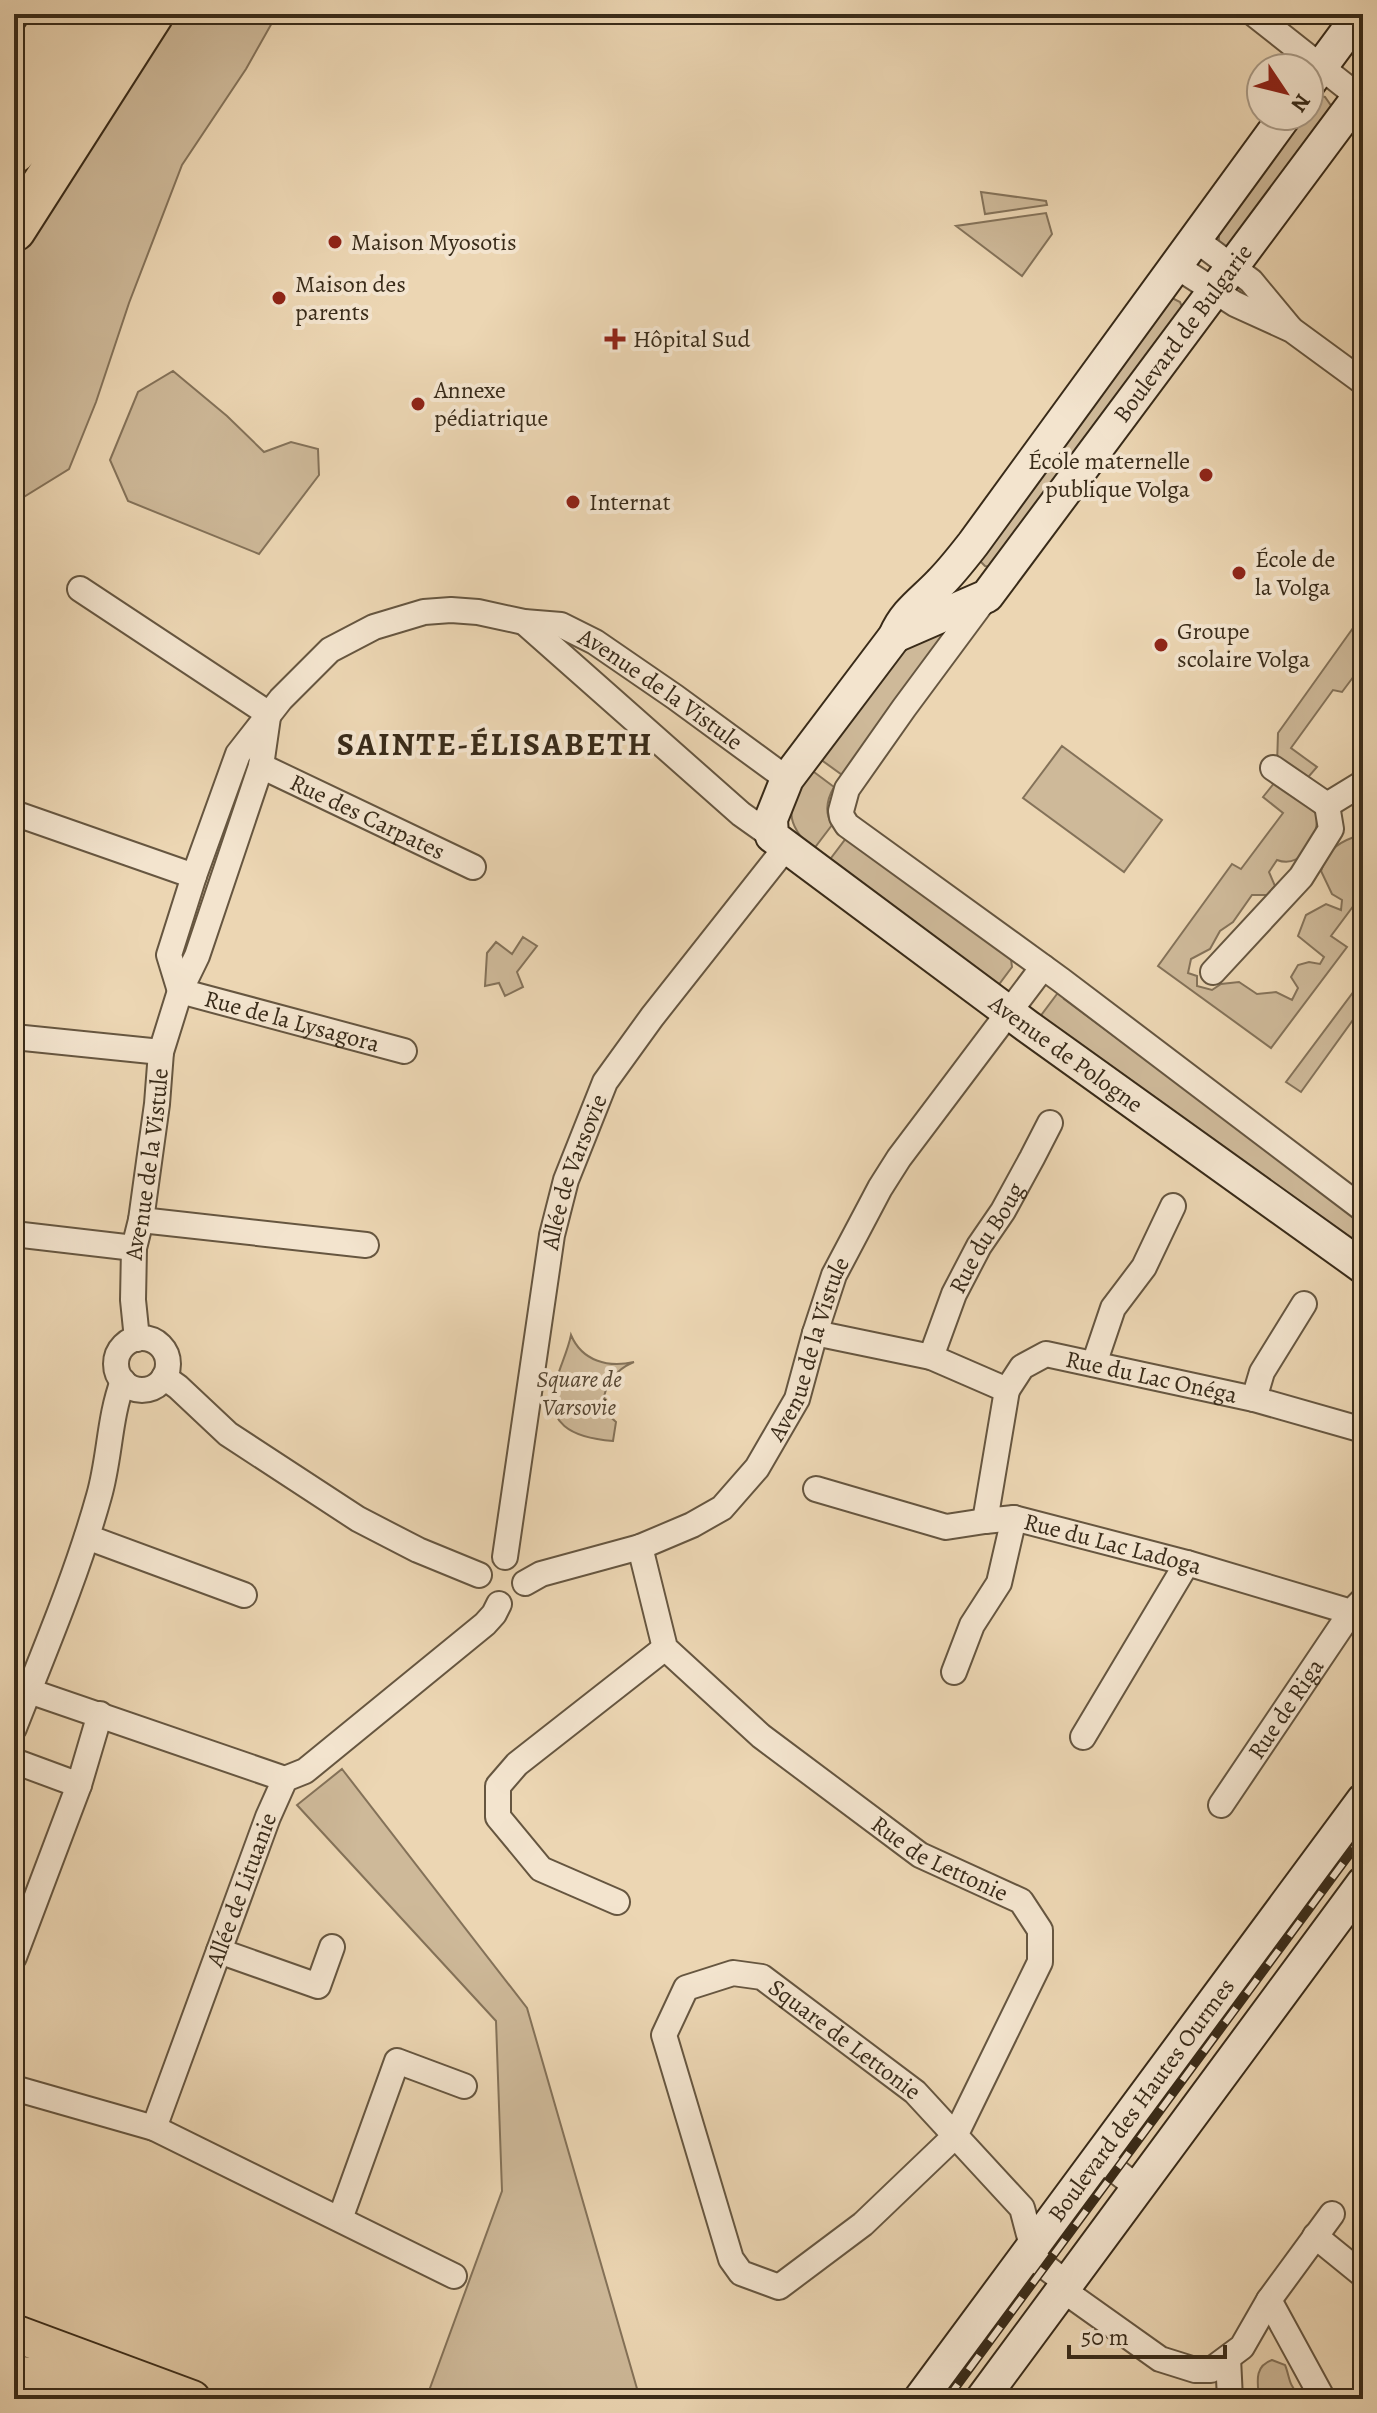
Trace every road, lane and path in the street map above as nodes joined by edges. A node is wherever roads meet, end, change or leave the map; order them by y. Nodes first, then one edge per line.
1 (59, 14) edge
2 (104, 14) edge
3 (152, 14) edge
4 (1254, 14) edge
5 (1360, 14) edge
6 (1293, 52) edge
7 (1325, 61) edge
8 (1325, 78) edge
9 (14, 83) edge
10 (1361, 94) edge
11 (1273, 132) edge
12 (14, 152) edge
13 (14, 230) edge
14 (1195, 239) junction
15 (1176, 266) junction
16 (1224, 279) junction
17 (1363, 382) edge
18 (973, 544) junction
19 (996, 585) junction
20 (80, 589) dead end
21 (524, 622) junction
22 (895, 636) junction
23 (269, 714) junction
24 (261, 766) junction
25 (1273, 768) dead end
26 (787, 779) junction
27 (1363, 783) edge
28 (1327, 805) junction
29 (14, 813) edge
30 (780, 841) junction
31 (473, 867) dead end
32 (194, 876) junction
33 (1043, 967) junction
34 (1213, 972) dead end
35 (180, 991) junction
36 (1009, 1012) junction
37 (14, 1037) edge
38 (404, 1051) dead end
39 (161, 1052) junction
40 (1050, 1123) dead end
41 (1173, 1206) dead end
42 (1363, 1209) edge
43 (141, 1220) junction
44 (14, 1234) edge
45 (366, 1245) dead end
46 (134, 1248) junction
47 (1362, 1263) edge
48 (1304, 1304) dead end
49 (815, 1333) junction
50 (137, 1339) junction
51 (931, 1357) junction
52 (1094, 1364) junction
53 (164, 1377) junction
54 (123, 1381) junction
55 (1007, 1390) junction
56 (1254, 1399) junction
57 (1363, 1430) edge
58 (816, 1489) dead end
59 (1014, 1518) junction
60 (985, 1521) junction
61 (87, 1537) junction
62 (640, 1547) junction
63 (505, 1557) junction
64 (1187, 1563) junction
65 (479, 1575) junction
66 (525, 1583) junction
67 (244, 1595) dead end
68 (499, 1604) junction
69 (1357, 1606) edge
70 (665, 1648) junction
71 (954, 1672) dead end
72 (29, 1691) junction
73 (100, 1714) junction
74 (14, 1728) edge
75 (1083, 1737) dead end
76 (14, 1761) edge
77 (285, 1779) junction
78 (79, 1785) junction
79 (1363, 1800) edge
80 (1221, 1805) dead end
81 (1363, 1883) edge
82 (617, 1902) dead end
83 (332, 1947) dead end
84 (219, 1951) junction
85 (14, 1957) edge
86 (464, 2086) dead end
87 (14, 2088) edge
88 (154, 2128) junction
89 (955, 2136) junction
90 (1098, 2157) junction
91 (1138, 2188) junction
92 (1065, 2203) junction
93 (1022, 2208) junction
94 (1332, 2214) dead end
95 (340, 2219) junction
96 (1315, 2236) junction
97 (1030, 2250) junction
98 (1362, 2271) edge
99 (454, 2276) dead end
100 (1065, 2287) junction
101 (1269, 2300) junction
102 (14, 2333) edge
103 (14, 2356) edge
104 (1228, 2358) junction
105 (14, 2377) edge
106 (114, 2397) edge
107 (192, 2399) edge
108 (920, 2399) edge
109 (982, 2399) edge
110 (1230, 2399) edge
111 (1323, 2399) edge

1 - 9 highway
2 - 12 highway
3 - 13 highway
4 - 6 street
5 - 7 street
8 - 10 street
10 - 16 street, Boulevard de Bulgarie
11 - 14 street, Boulevard de Bulgarie
14 - 15 street, Boulevard de Bulgarie
14 - 16 street
15 - 16 street
15 - 18 street, Boulevard de Bulgarie
16 - 17 street
16 - 19 street, Boulevard de Bulgarie
18 - 19 street
18 - 22 street, Boulevard de Bulgarie
19 - 22 street, Boulevard de Bulgarie
19 - 33 street, Boulevard de Bulgarie
20 - 23 street
21 - 23 street, Avenue de la Vistule
21 - 26 street, Avenue de la Vistule
21 - 30 street, Avenue de la Vistule
22 - 26 street, Boulevard de Bulgarie
23 - 24 street, Avenue de la Vistule
23 - 32 street, Avenue de la Vistule
24 - 31 street, Rue des Carpates
24 - 35 street, Avenue de la Vistule
25 - 28 street
26 - 30 street, Boulevard de Bulgarie
27 - 28 street
28 - 34 street
29 - 32 street
30 - 36 street, Avenue de Pologne
30 - 63 street, Allée de Varsovie
32 - 35 street, Avenue de la Vistule
33 - 36 street, Avenue de la Vistule
33 - 42 street
35 - 38 street, Rue de la Lysagora
35 - 39 street, Avenue de la Vistule
36 - 47 street, Avenue de Pologne
36 - 49 street, Avenue de la Vistule
37 - 39 street
39 - 43 street, Avenue de la Vistule
40 - 51 street, Rue du Boug
41 - 52 street
43 - 45 street
43 - 46 street, Avenue de la Vistule
44 - 46 street
46 - 50 street, Avenue de la Vistule
48 - 56 street
49 - 51 street
49 - 62 street, Avenue de la Vistule
50 - 53 street
50 - 54 street
51 - 55 street
52 - 55 street, Rue du Lac Onéga
52 - 56 street, Rue du Lac Onéga
53 - 54 street
53 - 65 street
54 - 61 street
55 - 60 street
56 - 57 street, Rue du Lac Onéga
58 - 60 street, Rue du Lac Ladoga
59 - 60 street, Rue du Lac Ladoga
59 - 64 street, Rue du Lac Ladoga
59 - 71 street
61 - 67 street
61 - 72 street
62 - 66 street, Avenue de la Vistule
62 - 70 street
63 - 65 street
63 - 66 street
64 - 69 street, Rue du Lac Ladoga
64 - 75 street
65 - 68 street
66 - 68 street
68 - 77 street
69 - 80 street, Rue de Riga
70 - 82 street
70 - 89 street, Rue de Lettonie
72 - 73 street
72 - 74 street
73 - 77 street
73 - 78 street
76 - 78 street
77 - 84 street, Allée de Lituanie
78 - 85 street
79 - 90 street, Boulevard des Hautes Ourmes
81 - 91 street, Boulevard des Hautes Ourmes
83 - 84 street
84 - 88 street, Allée de Lituanie
86 - 95 street
87 - 88 street
88 - 95 street
89 - 89 street, Square de Lettonie
89 - 93 street
90 - 91 street
90 - 92 street, Boulevard des Hautes Ourmes
91 - 100 street, Boulevard des Hautes Ourmes
92 - 93 street
92 - 97 street, Boulevard des Hautes Ourmes
93 - 97 street
94 - 96 street
95 - 99 street
96 - 98 street
96 - 101 street
97 - 100 street
97 - 108 street, Boulevard des Hautes Ourmes
100 - 104 street
100 - 109 street, Boulevard des Hautes Ourmes
101 - 104 street
101 - 111 street
102 - 107 main road
103 - 106 main road
104 - 110 street
105 - 106 highway

